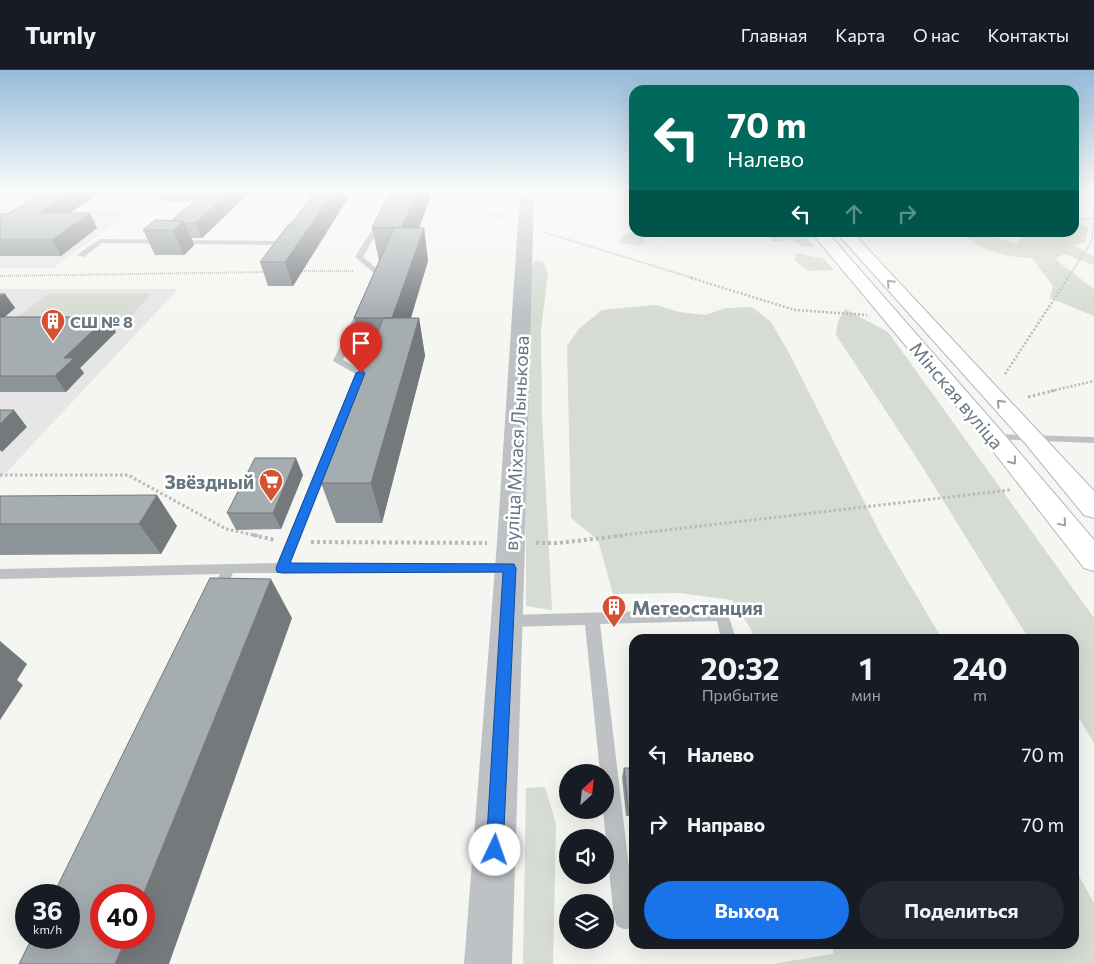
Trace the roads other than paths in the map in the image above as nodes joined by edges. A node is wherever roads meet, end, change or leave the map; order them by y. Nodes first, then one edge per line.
1 (291, 234) edge
2 (373, 234) edge
3 (525, 234) edge
4 (164, 236) edge
5 (822, 237) edge
6 (848, 237) edge
7 (156, 242) junction
8 (82, 255) dead end
9 (994, 437) junction
10 (1033, 438) junction
11 (1094, 440) edge
12 (1094, 508) edge
13 (511, 555) junction
14 (1094, 560) edge
15 (229, 568) junction
16 (282, 568) junction
17 (1, 575) edge
18 (212, 604) edge
19 (592, 619) junction
20 (507, 621) junction
21 (728, 634) edge
22 (629, 919) edge
23 (488, 964) edge

1 - 7 lane
2 - 16 lane
3 - 13 street, вуліца Міхася Лынькова
4 - 7 lane
5 - 9 main road, Мінская вуліца
10 -> 6 main road, Мінская вуліца
7 - 8 lane
9 - 10 lane
9 -> 14 main road, Мінская вуліца
10 - 11 lane
10 - 12 main road, Мінская вуліца
13 - 16 lane
13 - 20 street, вуліца Міхася Лынькова
15 - 16 lane
15 - 17 lane
15 - 18 lane
19 - 20 lane
19 - 21 lane
19 - 22 lane
20 - 23 street, вуліца Міхася Лынькова

